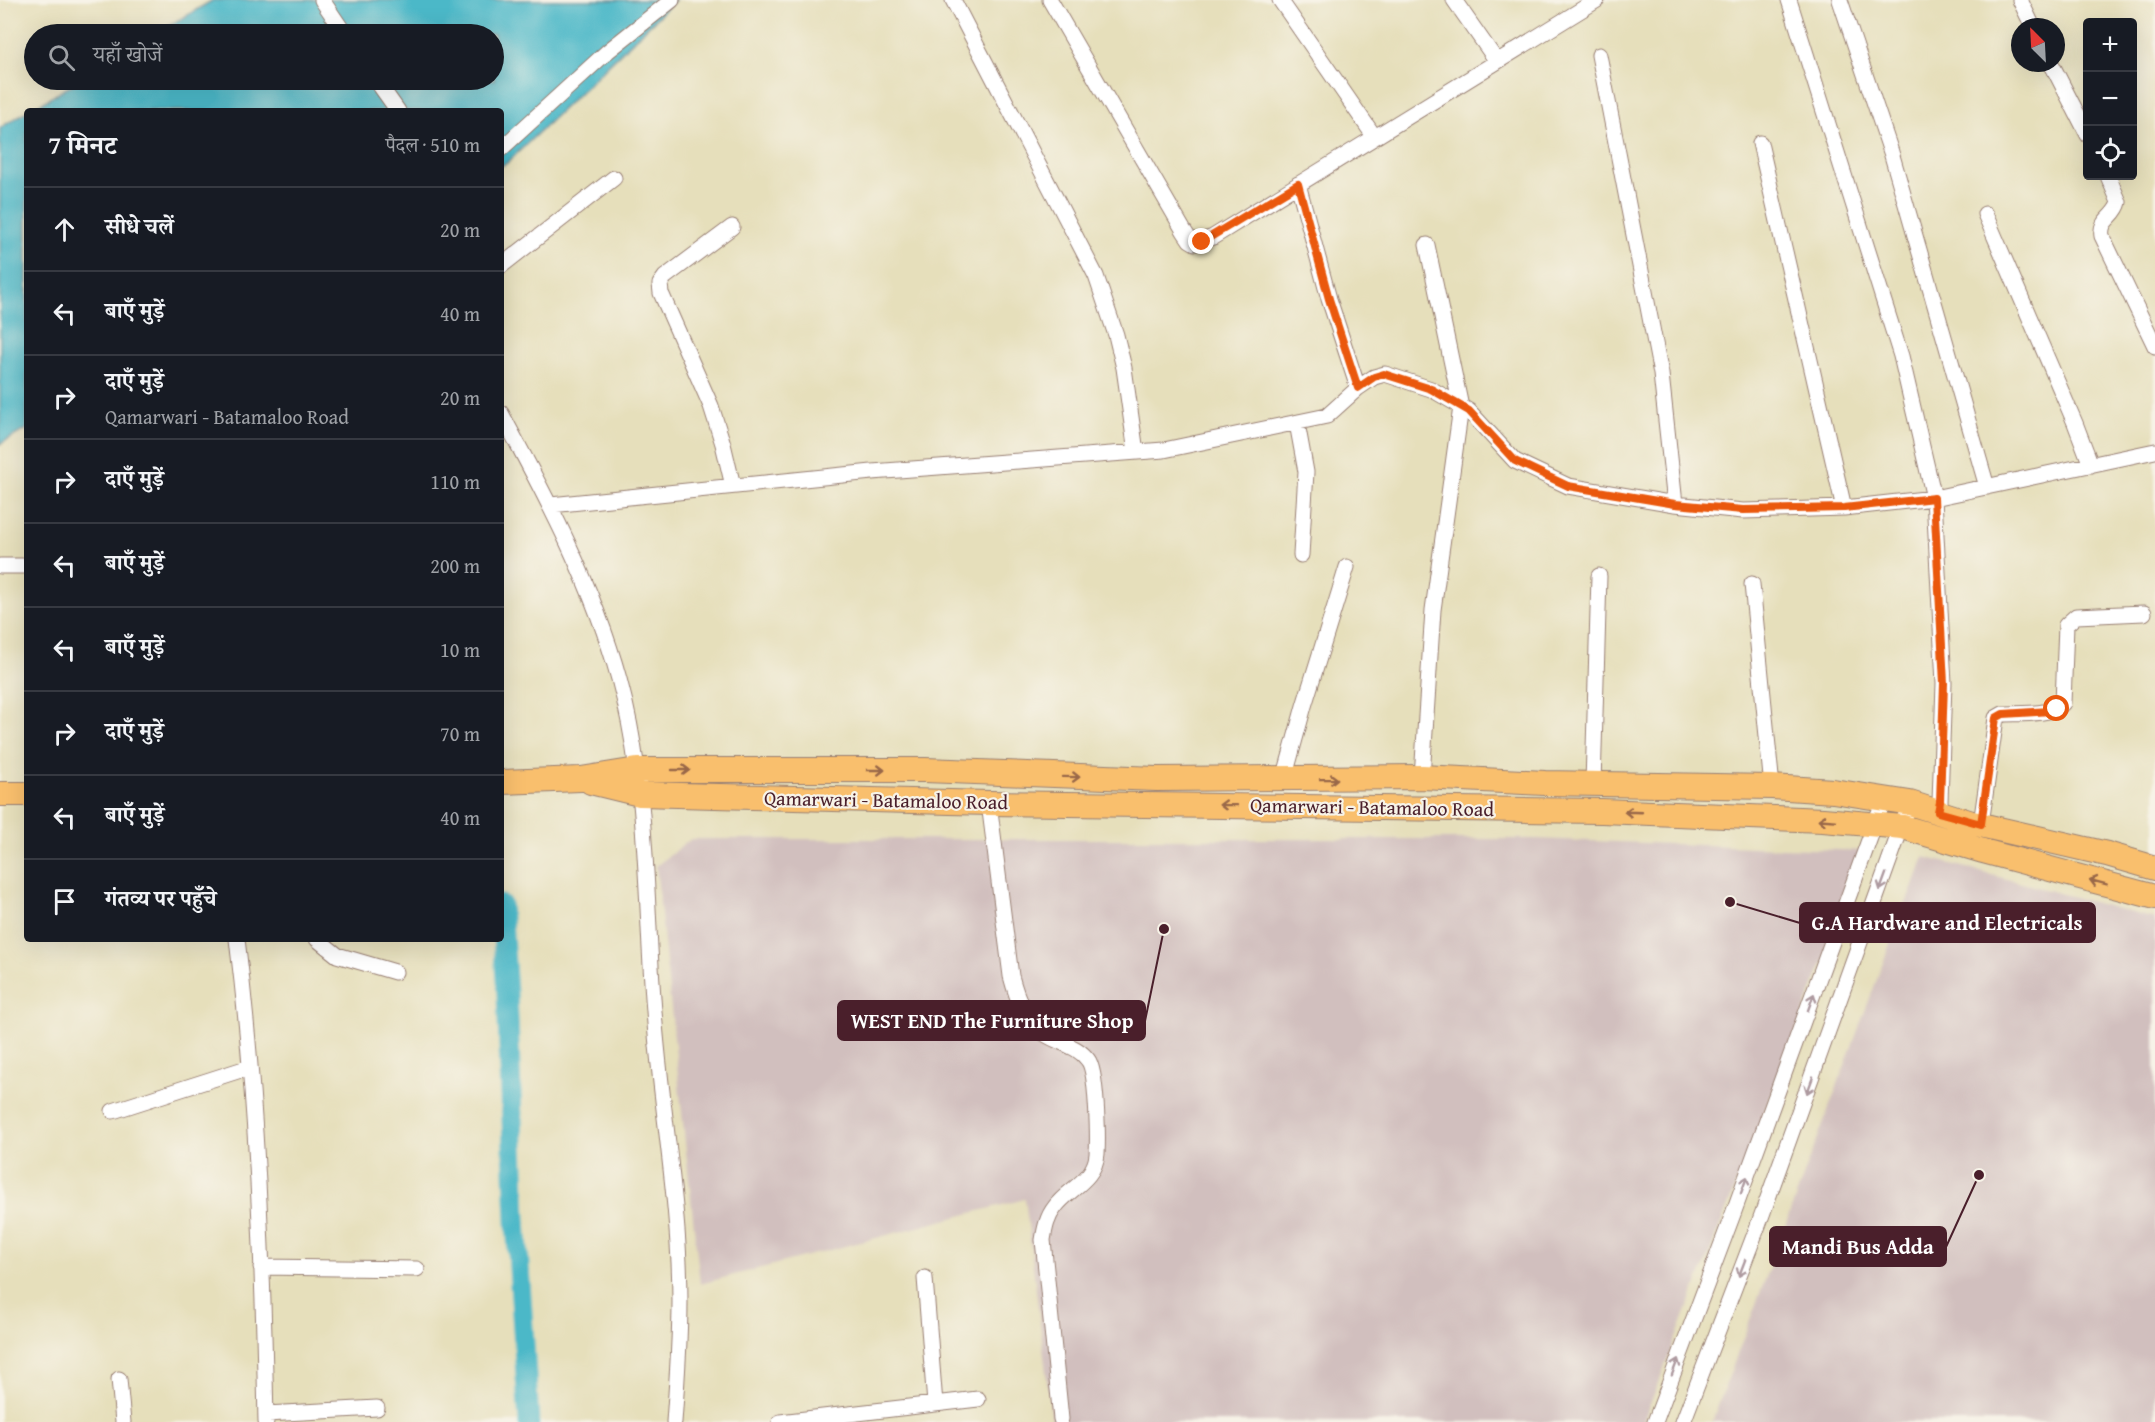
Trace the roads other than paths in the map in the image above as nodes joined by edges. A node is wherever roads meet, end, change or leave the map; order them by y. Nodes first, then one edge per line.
1 (322, 0) edge
2 (672, 0) edge
3 (953, 0) edge
4 (1050, 0) edge
5 (1280, 0) edge
6 (1454, 0) edge
7 (1597, 0) edge
8 (1789, 0) edge
9 (1840, 0) edge
10 (2020, 0) edge
11 (2029, 18) edge
12 (338, 24) edge
13 (1599, 55) dead end
14 (1496, 60) junction
15 (2056, 72) edge
16 (383, 90) edge
17 (396, 108) edge
18 (2083, 126) edge
19 (1374, 136) junction
20 (1760, 143) dead end
21 (504, 146) edge
22 (614, 178) dead end
23 (2110, 180) edge
24 (1298, 184) junction
25 (1985, 213) dead end
26 (732, 227) dead end
27 (1427, 245) dead end
28 (504, 264) edge
29 (2155, 346) edge
30 (1358, 388) junction
31 (1461, 407) junction
32 (504, 419) edge
33 (1298, 423) junction
34 (2155, 451) edge
35 (1136, 452) junction
36 (2091, 465) junction
37 (733, 486) junction
38 (1987, 487) junction
39 (1934, 498) junction
40 (1675, 504) junction
41 (551, 505) junction
42 (1844, 508) junction
43 (1301, 555) dead end
44 (0, 566) edge
45 (24, 566) edge
46 (1347, 567) dead end
47 (1599, 576) dead end
48 (1752, 584) dead end
49 (2144, 614) dead end
50 (637, 770) junction
51 (1422, 777) junction
52 (581, 779) junction
53 (1284, 779) junction
54 (504, 782) edge
55 (1593, 784) junction
56 (1772, 787) junction
57 (0, 794) edge
58 (24, 794) edge
59 (640, 794) junction
60 (1884, 799) junction
61 (989, 802) junction
62 (1910, 803) junction
63 (1938, 812) junction
64 (1875, 824) junction
65 (1981, 824) junction
66 (1903, 826) junction
67 (2155, 868) edge
68 (2155, 897) edge
69 (237, 942) edge
70 (321, 942) edge
71 (395, 972) dead end
72 (250, 1067) junction
73 (113, 1111) dead end
74 (261, 1267) junction
75 (417, 1269) dead end
76 (925, 1278) dead end
77 (119, 1379) dead end
78 (978, 1399) dead end
79 (935, 1404) junction
80 (377, 1408) dead end
81 (887, 1416) edge
82 (266, 1418) edge
83 (1060, 1419) dead end
84 (123, 1422) edge
85 (674, 1422) edge
86 (780, 1422) edge
87 (1655, 1422) edge
88 (1683, 1422) edge

1 - 12 street
2 - 21 street
3 - 35 street
4 - 24 street
5 - 19 street
6 - 14 street
7 - 14 street
8 - 39 street
9 - 38 street
10 - 11 street
13 - 40 street
14 - 19 street
15 - 18 street
16 - 17 street
19 - 24 street
20 - 42 street
22 - 28 street
23 - 29 street
24 - 30 street
25 - 36 street
26 - 37 street
27 - 31 street
30 - 31 street
30 - 33 street
31 - 40 street
31 - 51 street
32 - 41 street
33 - 35 street
33 - 43 street
34 - 36 street
35 - 37 street
36 - 38 street
37 - 41 street
38 - 39 street
39 - 42 street
39 - 63 street
40 - 42 street
41 - 50 street
44 - 45 street
46 - 53 street
47 - 55 street
48 - 56 street
49 - 65 street
50 - 52 main road, Qamarwari - Batamaloo Road
50 -> 53 main road, Qamarwari - Batamaloo Road
50 - 59 street
53 -> 51 main road, Qamarwari - Batamaloo Road
51 - 55 main road, Qamarwari - Batamaloo Road
52 - 54 main road, Qamarwari - Batamaloo Road
52 - 59 main road, Qamarwari - Batamaloo Road
55 - 56 main road, Qamarwari - Batamaloo Road
56 - 60 main road, Qamarwari - Batamaloo Road
57 - 58 main road
59 - 61 main road, Qamarwari - Batamaloo Road
59 - 85 street
60 - 62 main road, Qamarwari - Batamaloo Road
60 - 64 street
64 -> 61 main road, Qamarwari - Batamaloo Road
61 - 83 street
62 - 63 main road, Qamarwari - Batamaloo Road
62 - 66 street
63 - 65 main road, Qamarwari - Batamaloo Road
64 - 66 main road, Qamarwari - Batamaloo Road
87 -> 64 street
65 - 67 main road, Qamarwari - Batamaloo Road
68 -> 66 main road, Qamarwari - Batamaloo Road
66 -> 88 street
69 - 72 street
70 - 71 street
72 - 73 street
72 - 74 street
74 - 75 street
74 - 82 street
76 - 79 street
77 - 84 street
78 - 79 street
79 - 81 street
80 - 82 street
81 - 86 street

